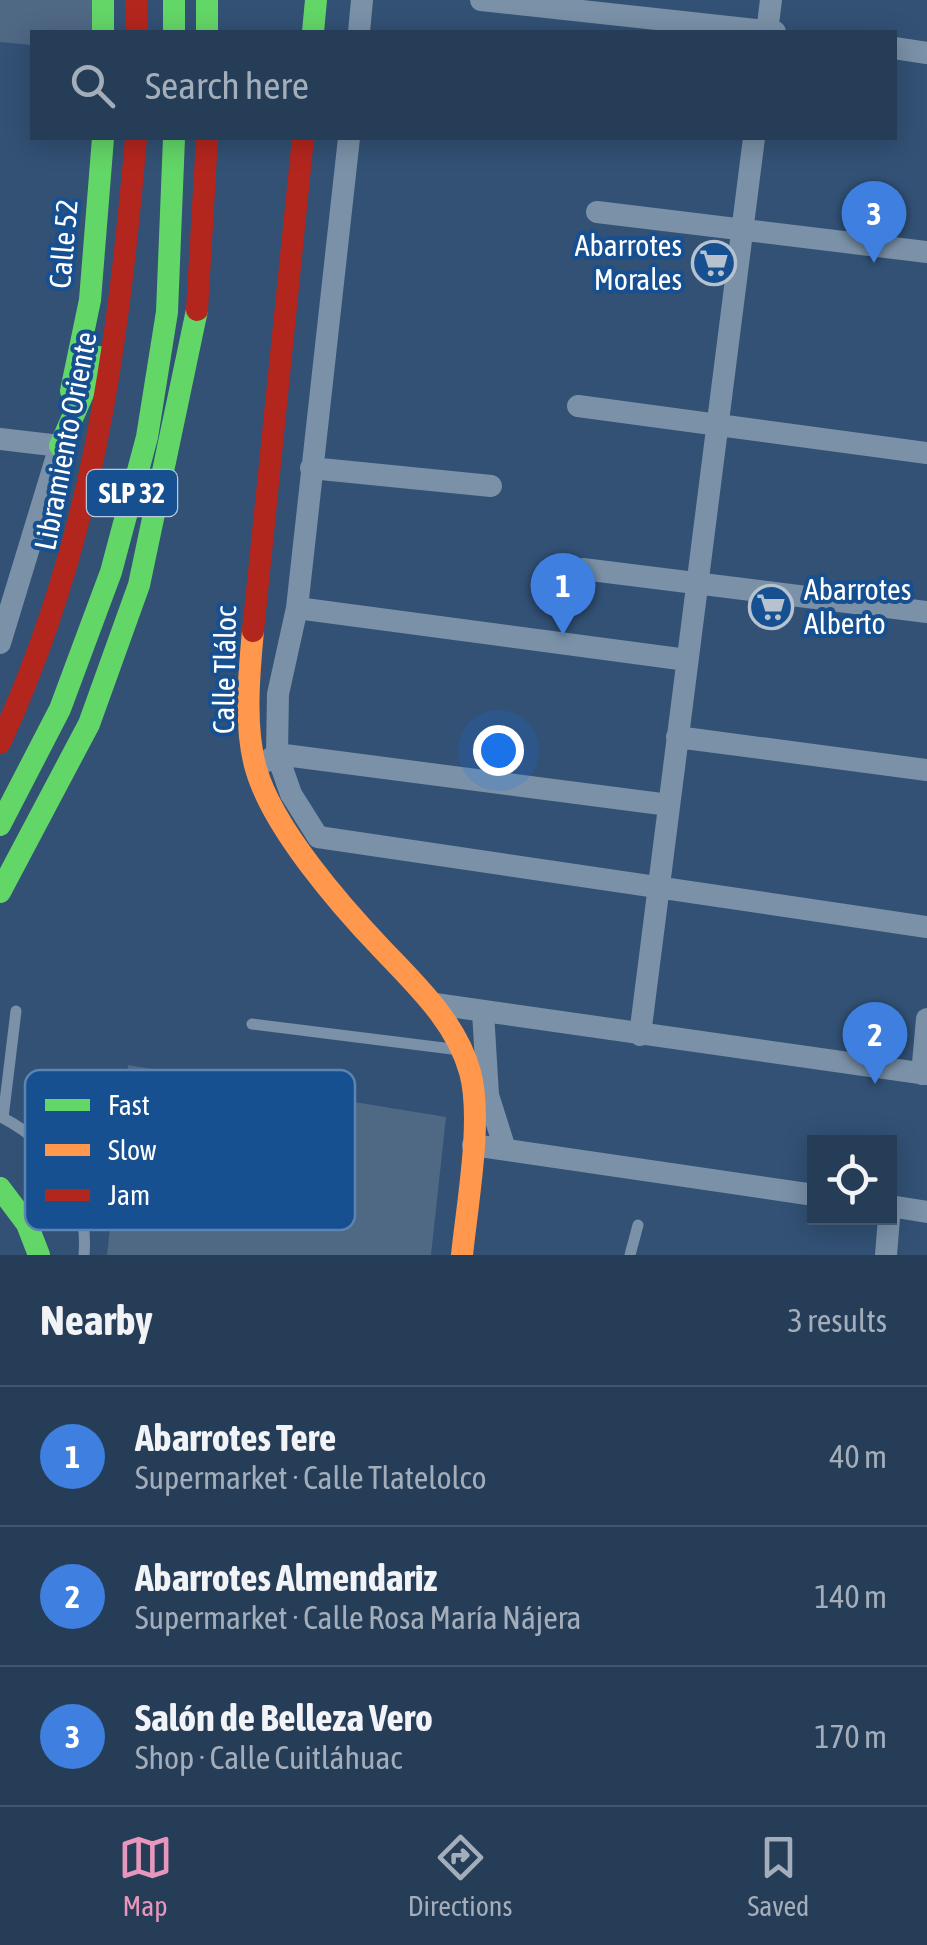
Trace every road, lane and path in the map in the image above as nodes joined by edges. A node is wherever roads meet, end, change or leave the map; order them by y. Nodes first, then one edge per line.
1 (103, 0) edge
2 (136, 0) edge
3 (174, 0) edge
4 (206, 0) edge
5 (316, 0) edge
6 (362, 0) edge
7 (481, 0) edge
8 (771, 0) edge
9 (104, 30) edge
10 (137, 30) edge
11 (174, 30) edge
12 (207, 30) edge
13 (312, 30) edge
14 (359, 30) edge
15 (749, 30) edge
16 (767, 30) edge
17 (897, 48) edge
18 (927, 52) edge
19 (105, 140) edge
20 (105, 140) edge
21 (136, 140) edge
22 (174, 140) edge
23 (205, 140) edge
24 (205, 140) edge
25 (303, 140) edge
26 (349, 140) edge
27 (754, 140) edge
28 (299, 180) junction
29 (344, 184) junction
30 (596, 212) dead end
31 (742, 230) junction
32 (927, 252) edge
33 (122, 306) junction
34 (166, 312) junction
35 (281, 351) junction
36 (324, 355) junction
37 (578, 406) dead end
38 (718, 426) junction
39 (0, 439) edge
40 (60, 446) junction
41 (927, 453) edge
42 (312, 468) junction
43 (491, 486) dead end
44 (583, 569) dead end
45 (697, 583) junction
46 (297, 608) junction
47 (927, 612) edge
48 (0, 643) edge
49 (687, 660) junction
50 (677, 738) junction
51 (0, 743) edge
52 (277, 754) junction
53 (256, 769) junction
54 (927, 770) edge
55 (668, 805) junction
56 (0, 825) edge
57 (658, 889) junction
58 (0, 892) edge
59 (927, 927) edge
60 (434, 1004) junction
61 (16, 1011) dead end
62 (483, 1012) junction
63 (927, 1019) edge
64 (252, 1024) dead end
65 (640, 1035) junction
66 (461, 1050) junction
67 (924, 1074) edge
68 (25, 1129) edge
69 (473, 1145) junction
70 (505, 1149) junction
71 (0, 1188) edge
72 (807, 1194) edge
73 (897, 1207) edge
74 (927, 1212) edge
75 (25, 1221) edge
76 (638, 1225) dead end
77 (888, 1225) edge
78 (29, 1230) edge
79 (86, 1230) edge
80 (38, 1255) edge
81 (84, 1255) edge
82 (462, 1255) edge
83 (630, 1255) edge
84 (886, 1255) edge

1 - 9 main road
2 - 10 main road
3 - 11 main road
4 - 12 main road
5 - 13 main road
6 - 14 street
7 - 15 street
8 - 16 street
17 - 18 street
19 - 33 main road
20 - 40 main road, Calle 52
21 - 33 main road, Libramiento Oriente / SLP 32
22 - 34 main road, SLP 32
23 - 34 main road
24 - 58 main road
25 - 28 main road, Calle Tláloc
26 - 29 street, Calle Tláloc
27 - 31 street
28 - 29 street
28 - 35 main road, Calle Tláloc
29 - 36 street, Calle Tláloc
30 - 31 street
31 - 32 street
31 - 38 street
33 - 40 main road
33 - 51 main road, Libramiento Oriente / SLP 32
34 - 56 main road, SLP 32
35 - 36 street
35 - 53 main road, Calle Tláloc
36 - 42 street, Calle Tláloc
37 - 38 street
38 - 41 street
38 - 45 street
39 - 40 street
40 - 48 street, Calle 52
42 - 43 street
42 - 46 street, Calle Tláloc
44 - 45 street
45 - 47 street
45 - 49 street
46 - 49 street
46 - 52 street, Calle Tláloc
49 - 50 street
50 - 54 street
50 - 55 street
52 - 53 street
52 - 55 street
52 - 57 street, Calle Tláloc
53 - 60 main road, Calle Tláloc
55 - 57 street
57 - 59 street
57 - 65 street
60 - 62 street
60 - 66 main road, Calle Tláloc
61 - 68 lane
62 - 65 street
62 - 70 street
63 - 67 street
64 - 66 lane
65 - 67 street
66 - 69 main road, Calle Tláloc
69 - 70 street
69 - 82 main road, Calle Tláloc
70 - 72 street
71 - 75 main road
73 - 74 street
76 - 83 lane
77 - 84 street
78 - 80 main road
79 - 81 lane

